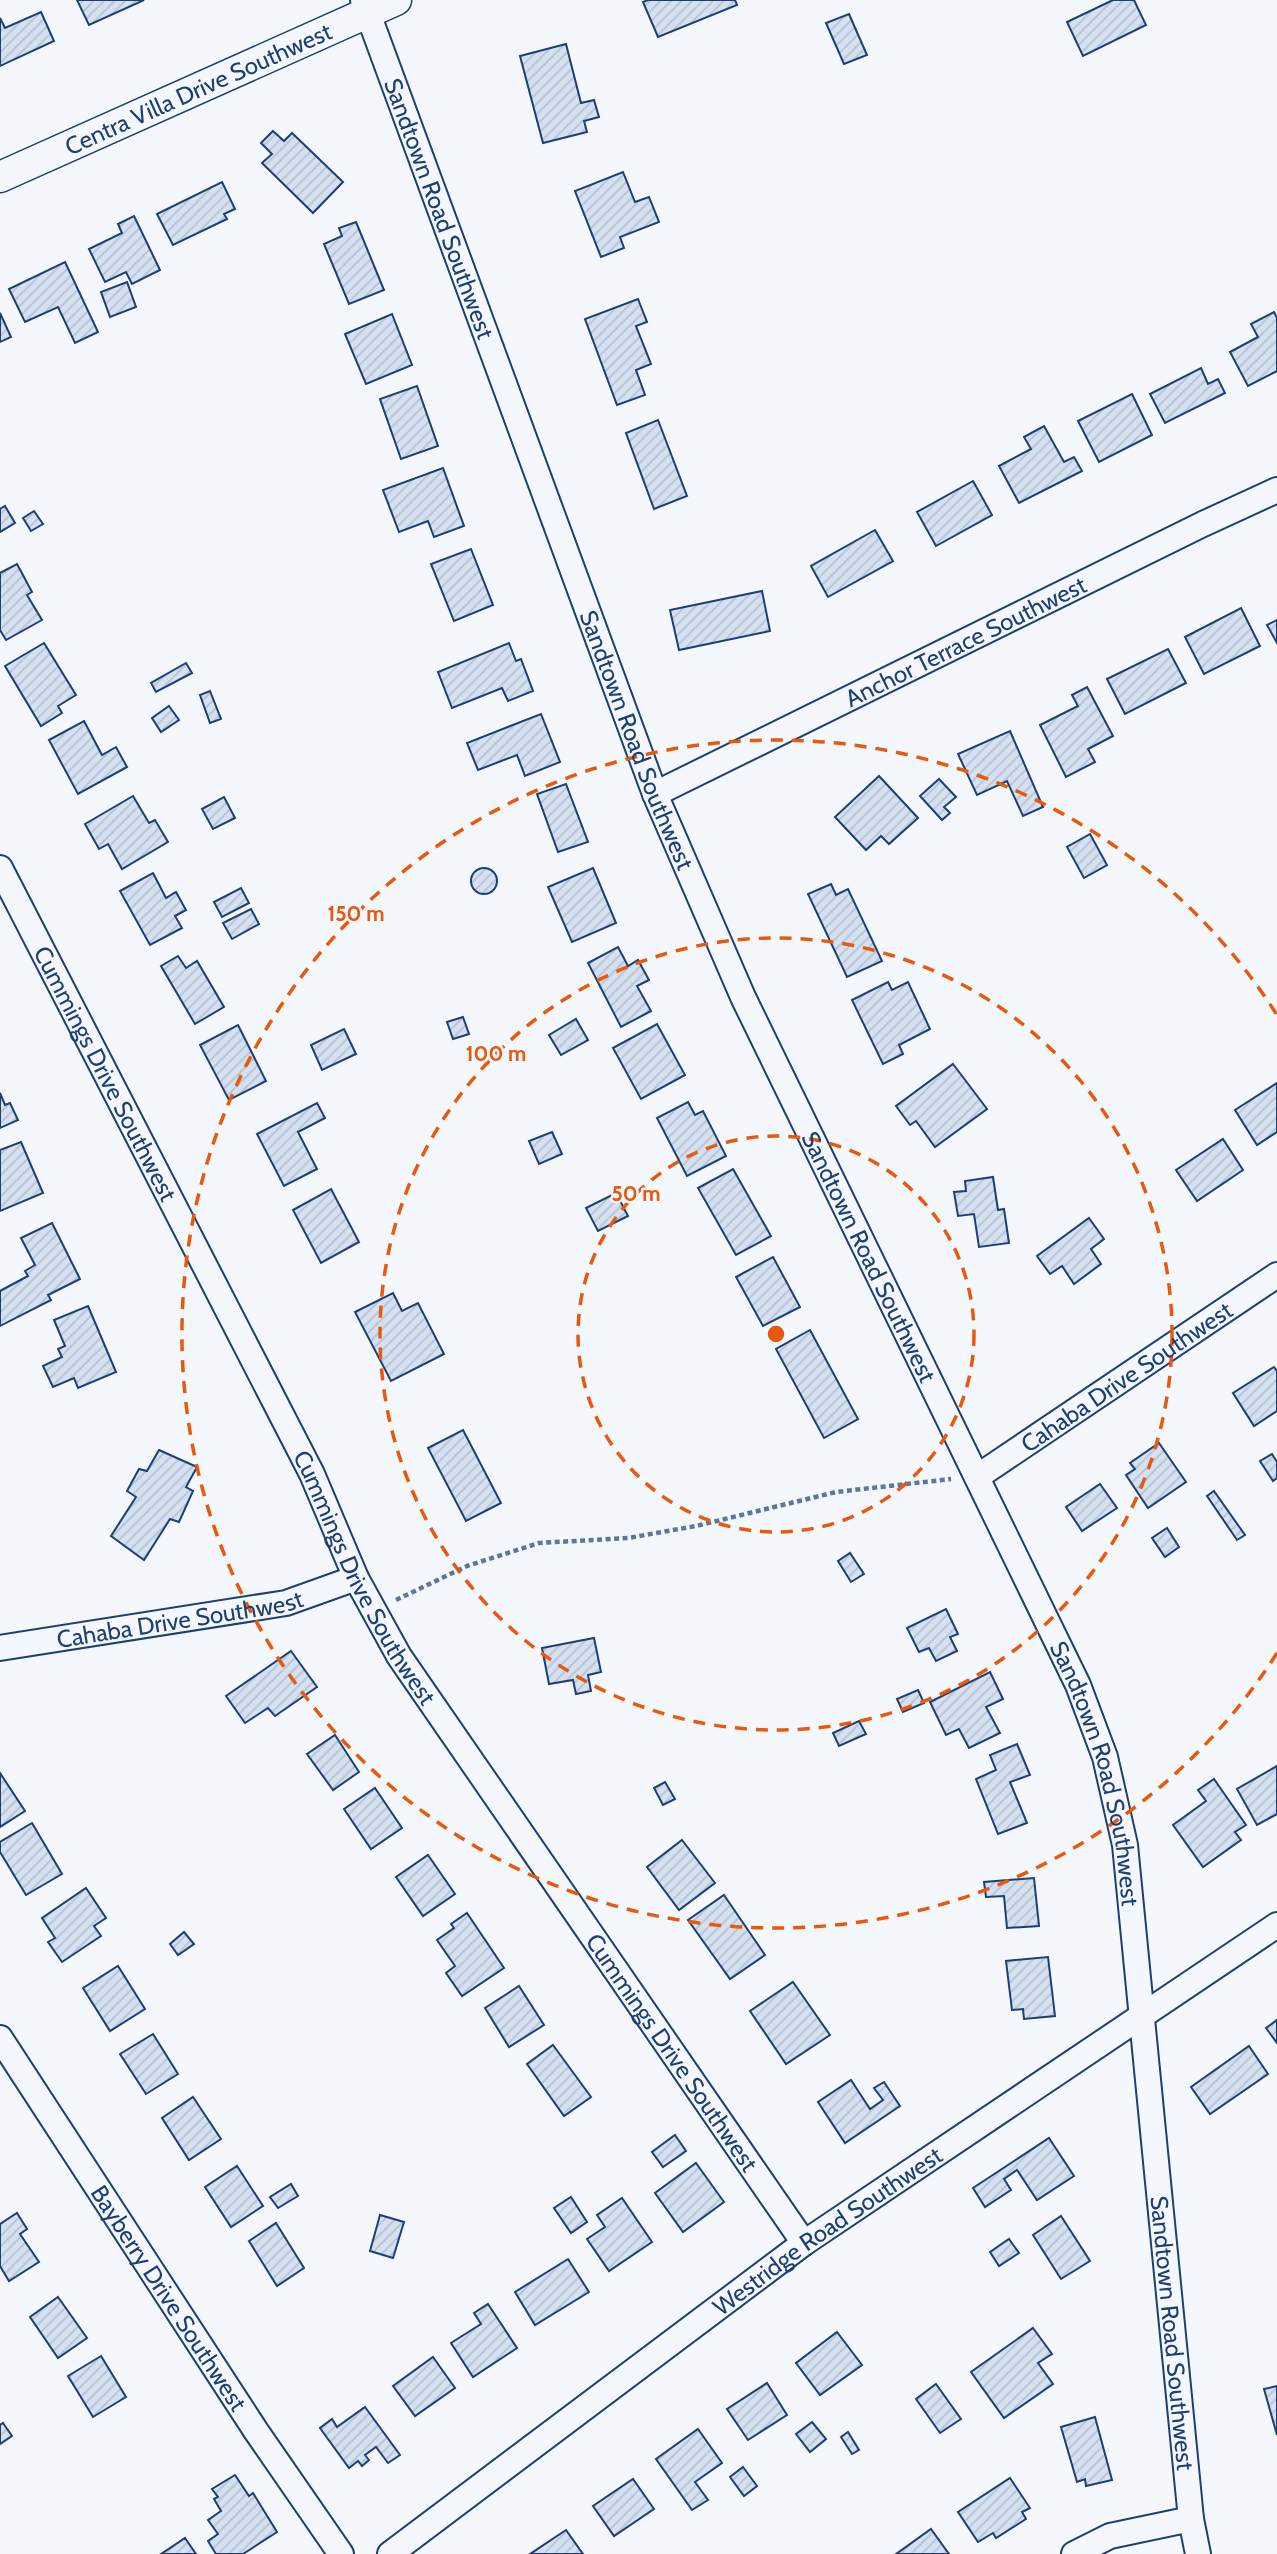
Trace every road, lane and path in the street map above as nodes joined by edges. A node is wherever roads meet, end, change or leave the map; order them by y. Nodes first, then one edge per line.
1 (396, 0) edge
2 (365, 6) edge
3 (0, 177) edge
4 (1277, 490) edge
5 (655, 794) junction
6 (0, 868) edge
7 (1277, 1275) edge
8 (976, 1477) junction
9 (356, 1578) junction
10 (373, 1611) junction
11 (0, 1648) edge
12 (1277, 1925) edge
13 (1141, 2015) junction
14 (0, 2038) edge
15 (804, 2243) junction
16 (1191, 2519) junction
17 (341, 2554) edge
18 (390, 2554) edge
19 (1074, 2554) edge
20 (1199, 2554) edge

1 - 2 street, Centra Villa Drive Southwest
2 - 3 street, Centra Villa Drive Southwest
2 - 5 street, Sandtown Road Southwest
4 - 5 street, Anchor Terrace Southwest
5 - 8 street, Sandtown Road Southwest
6 - 9 street, Cummings Drive Southwest
7 - 8 street, Cahaba Drive Southwest
8 - 10 path
8 - 13 street, Sandtown Road Southwest
9 - 10 street, Cummings Drive Southwest
9 - 11 street, Cahaba Drive Southwest
10 - 15 street, Cummings Drive Southwest
12 - 13 street, Westridge Road Southwest
13 - 15 street, Westridge Road Southwest
13 - 16 street, Sandtown Road Southwest
14 - 17 street, Bayberry Drive Southwest
15 - 18 street, Westridge Road Southwest
16 - 19 street
16 - 20 street, Sandtown Road Southwest

